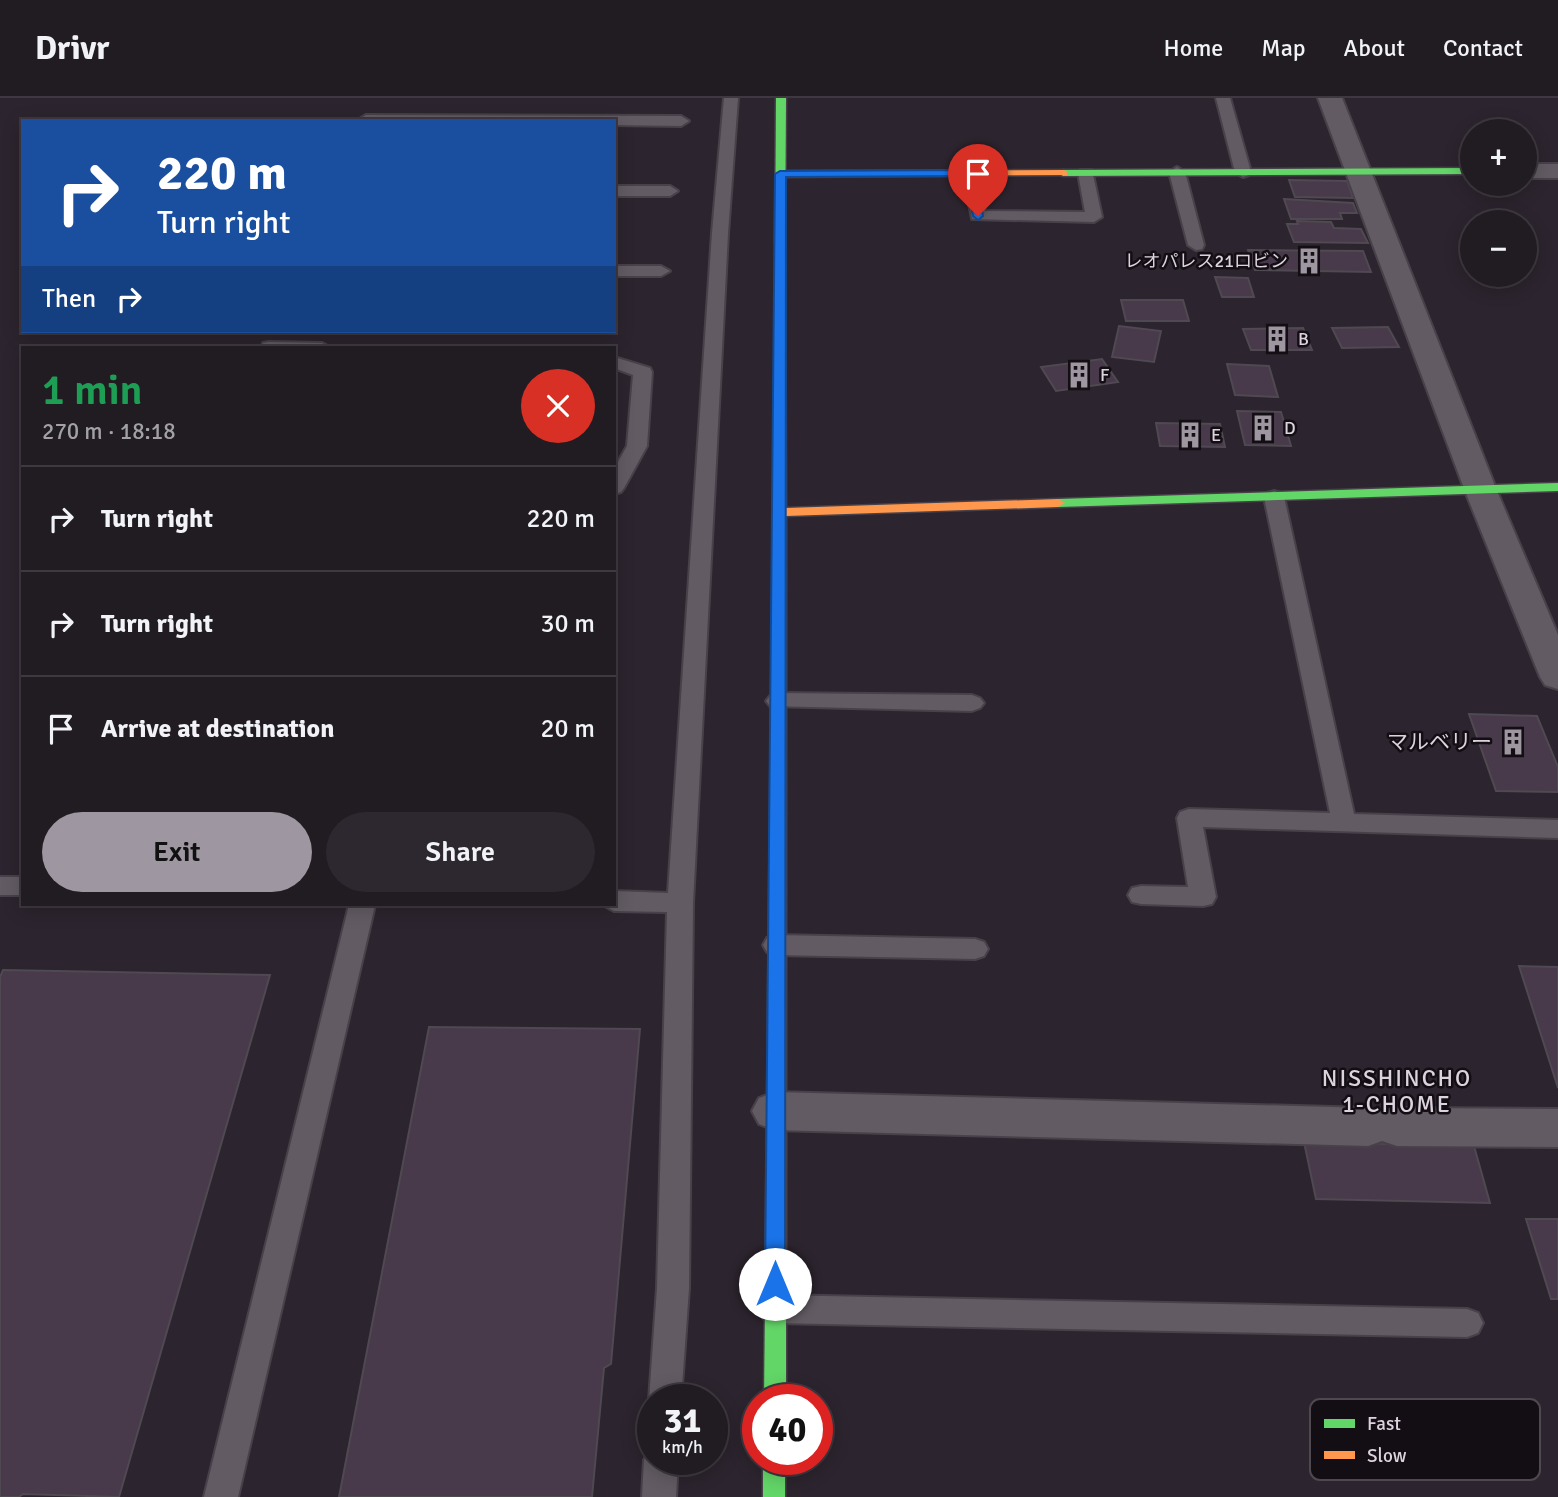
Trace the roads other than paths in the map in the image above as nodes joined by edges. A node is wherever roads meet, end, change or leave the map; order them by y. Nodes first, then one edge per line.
1 (731, 98) edge
2 (781, 98) edge
3 (1223, 98) edge
4 (1330, 98) edge
5 (367, 116) edge
6 (555, 119) edge
7 (616, 120) edge
8 (681, 121) dead end
9 (1460, 171) edge
10 (1537, 171) edge
11 (1558, 171) edge
12 (1177, 172) junction
13 (1243, 172) junction
14 (1359, 172) junction
15 (971, 173) junction
16 (1086, 173) junction
17 (780, 174) junction
18 (616, 191) edge
19 (670, 191) dead end
20 (1196, 245) dead end
21 (616, 271) edge
22 (661, 271) dead end
23 (272, 342) edge
24 (305, 346) edge
25 (616, 363) edge
26 (616, 484) edge
27 (1558, 488) edge
28 (1481, 491) junction
29 (1273, 497) junction
30 (779, 512) junction
31 (1558, 677) edge
32 (778, 701) junction
33 (972, 703) dead end
34 (1344, 823) junction
35 (1558, 829) edge
36 (0, 886) edge
37 (21, 886) edge
38 (1141, 895) dead end
39 (616, 901) edge
40 (680, 903) junction
41 (362, 906) edge
42 (776, 945) junction
43 (975, 949) dead end
44 (775, 1111) junction
45 (1558, 1128) edge
46 (775, 1309) junction
47 (1467, 1323) dead end
48 (666, 1384) edge
49 (775, 1384) edge
50 (660, 1475) edge
51 (774, 1475) edge
52 (221, 1497) edge
53 (659, 1497) edge
54 (774, 1497) edge

1 - 40 lane
2 - 17 street
3 - 13 lane
4 - 14 street
5 - 6 lane
7 - 8 lane
9 - 14 street
10 - 11 street
12 - 13 street
12 - 16 street
12 - 20 lane
13 - 14 street
14 - 28 street
15 - 16 street
15 - 16 lane
15 - 17 street
17 - 30 street
18 - 19 lane
21 - 22 lane
23 - 24 lane
25 - 26 lane
27 - 28 street
28 - 29 street
28 - 31 street
29 - 30 street
29 - 34 lane
30 - 32 street
32 - 33 lane
32 - 42 street
34 - 35 lane
34 - 38 lane
36 - 37 lane
39 - 40 lane
40 - 48 lane
41 - 52 lane
42 - 43 lane
42 - 44 street
44 - 45 street
44 - 46 street
46 - 47 lane
46 - 49 street
50 - 53 lane
51 - 54 street

